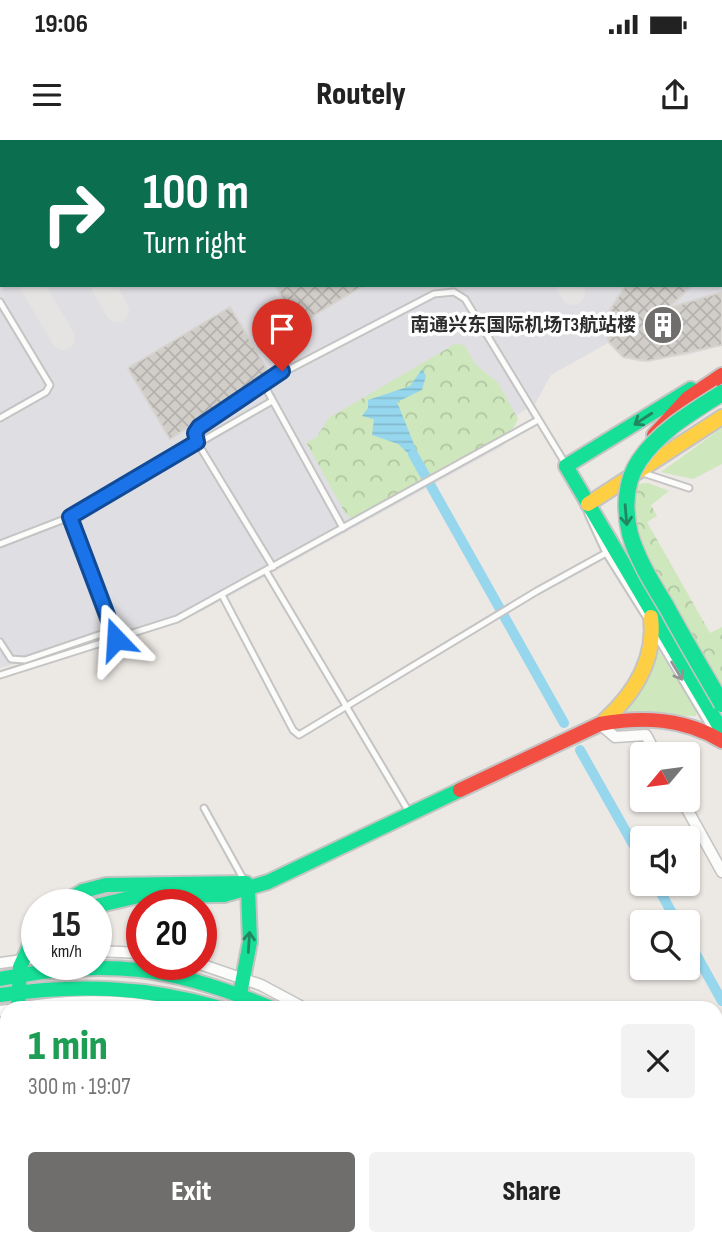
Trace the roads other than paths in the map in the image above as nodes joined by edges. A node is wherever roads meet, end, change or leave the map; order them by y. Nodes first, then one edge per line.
1 (0, 302) edge
2 (722, 373) edge
3 (263, 383) junction
4 (722, 393) edge
5 (272, 401) junction
6 (722, 417) edge
7 (0, 418) edge
8 (538, 420) junction
9 (197, 442) junction
10 (641, 454) junction
11 (566, 466) junction
12 (640, 472) junction
13 (689, 488) dead end
14 (588, 504) junction
15 (70, 517) junction
16 (343, 528) junction
17 (0, 544) edge
18 (606, 553) junction
19 (272, 567) junction
20 (266, 571) junction
21 (222, 595) junction
22 (645, 608) junction
23 (113, 630) junction
24 (658, 632) junction
25 (116, 639) junction
26 (0, 642) edge
27 (0, 675) edge
28 (722, 704) edge
29 (347, 706) junction
30 (600, 724) junction
31 (720, 739) edge
32 (650, 742) edge
33 (204, 808) dead end
34 (688, 812) edge
35 (411, 814) junction
36 (722, 872) edge
37 (247, 886) junction
38 (91, 889) edge
39 (112, 901) edge
40 (0, 963) edge
41 (21, 967) edge
42 (112, 967) edge
43 (217, 973) edge
44 (24, 980) edge
45 (24, 980) edge
46 (243, 987) junction
47 (0, 995) edge
48 (20, 1000) edge
49 (115, 1001) edge
50 (199, 1001) edge
51 (262, 1001) edge
52 (284, 1001) edge

1 - 7 lane
2 - 10 main road, bridge
2 -> 11 main road
3 - 5 lane
3 - 8 lane
3 - 9 lane
4 - 10 main road, bridge
5 - 9 lane
5 - 16 lane
6 - 12 main road
8 - 11 lane
8 - 16 lane
9 - 15 lane
9 - 19 lane
10 -> 28 main road, bridge
11 - 14 main road
12 - 13 lane
12 - 14 main road
14 - 18 lane
14 - 22 main road
15 - 17 lane
15 - 23 lane
16 - 19 lane
18 - 22 lane
18 - 29 lane
19 - 20 lane
20 - 21 lane
20 - 29 lane
21 - 25 lane
21 - 29 lane
22 - 24 main road
23 - 25 lane
23 - 26 lane
24 - 30 main road
24 -> 31 main road
25 - 27 lane
29 - 35 lane
30 - 31 main road
30 - 32 street
30 - 35 main road
33 - 37 lane
34 - 36 street
35 - 37 main road
37 - 38 main road
37 - 39 main road
46 -> 37 main road
40 - 41 street
42 - 46 main road
43 - 46 street
44 - 48 main road
45 - 48 main road
46 - 51 main road
46 - 52 street
47 - 48 main road
48 - 49 street
48 - 50 main road

